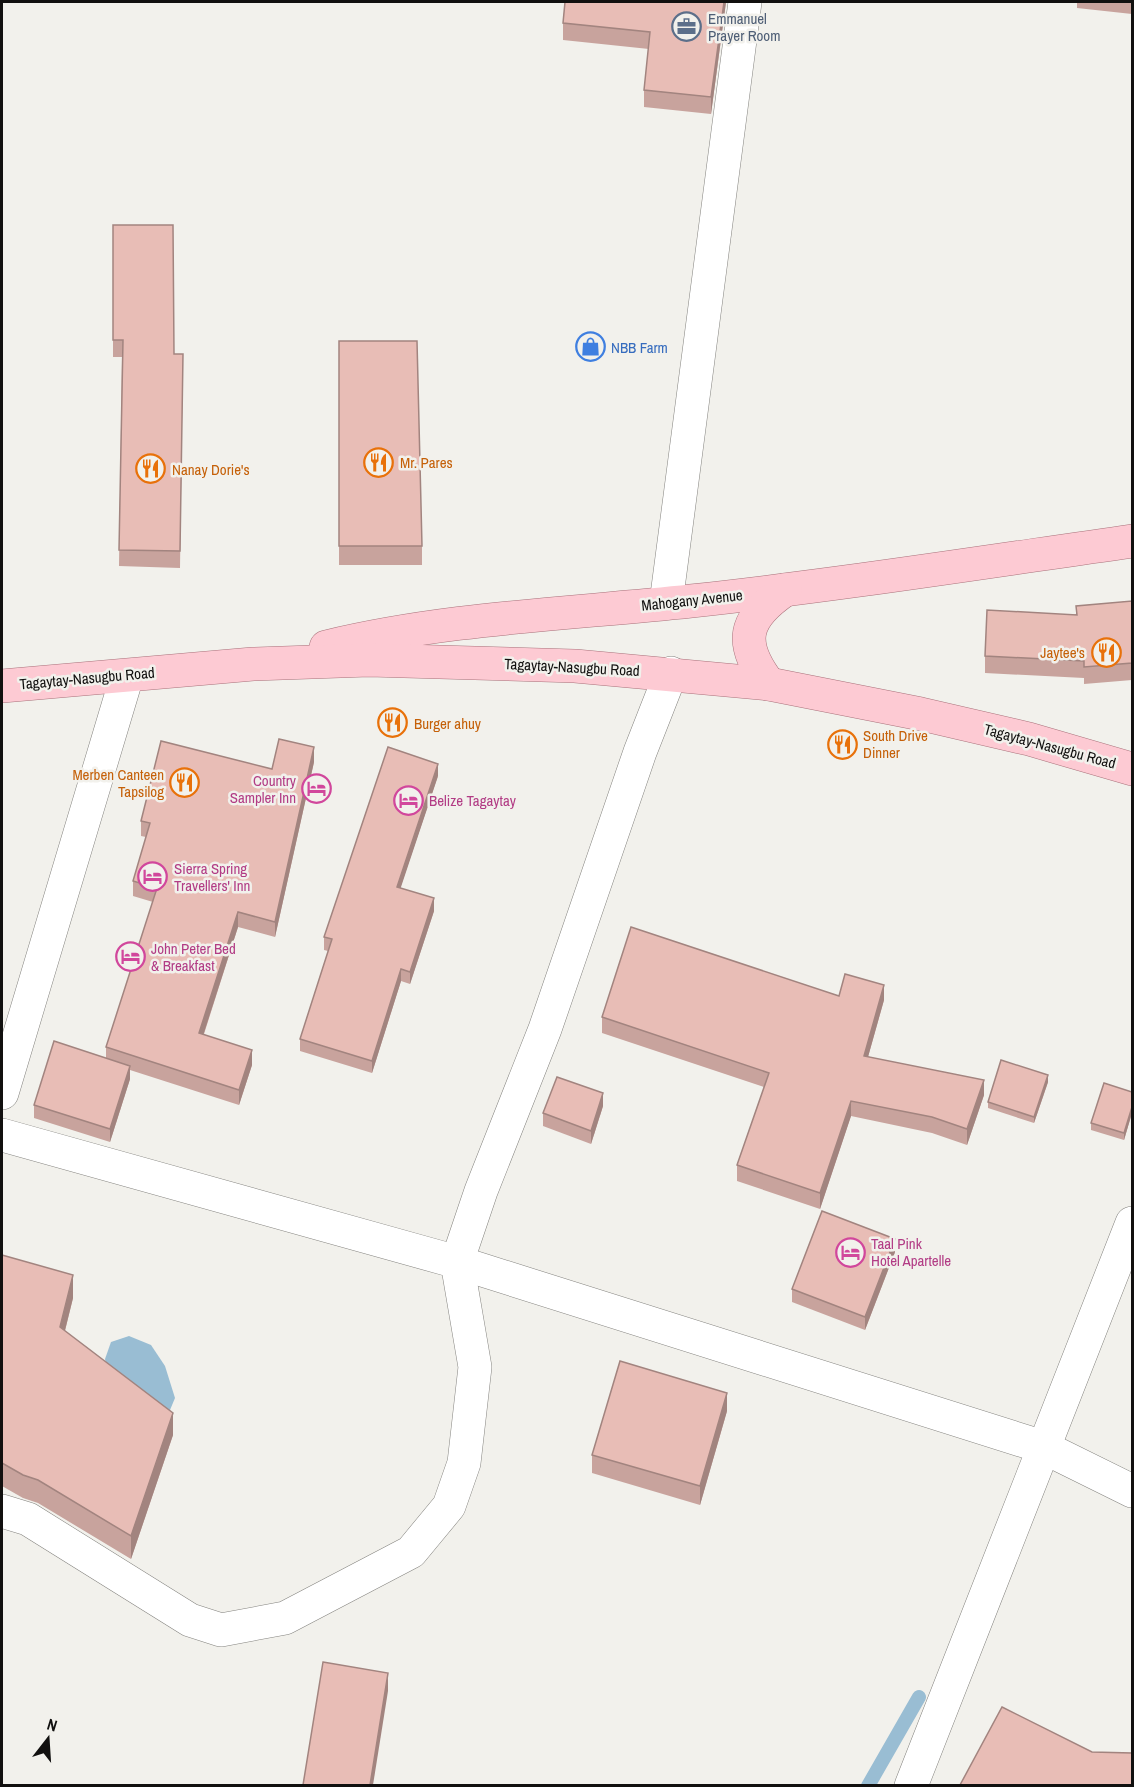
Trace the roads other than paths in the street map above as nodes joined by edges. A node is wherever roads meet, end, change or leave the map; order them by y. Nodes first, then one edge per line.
1 (746, 2) edge
2 (1132, 541) edge
3 (785, 590) junction
4 (666, 603) junction
5 (253, 664) junction
6 (671, 673) junction
7 (127, 676) junction
8 (770, 684) junction
9 (2, 686) edge
10 (1132, 769) edge
11 (2, 1093) edge
12 (2, 1135) edge
13 (1132, 1223) edge
14 (457, 1262) junction
15 (1043, 1447) junction
16 (1132, 1491) edge
17 (2, 1511) edge
18 (911, 1785) edge

1 - 4 street
2 - 3 main road, Mahogany Avenue
3 - 4 main road, Mahogany Avenue
3 - 8 main road
4 - 5 main road, Mahogany Avenue
5 - 6 main road, Tagaytay-Nasugbu Road
5 - 7 main road, Tagaytay-Nasugbu Road
6 - 8 main road, Tagaytay-Nasugbu Road
6 - 14 street
7 - 9 main road, Tagaytay-Nasugbu Road
7 - 11 street
8 - 10 main road, Tagaytay-Nasugbu Road
12 - 14 street
13 - 15 street
14 - 15 street
14 - 17 street
15 - 16 street
15 - 18 street

